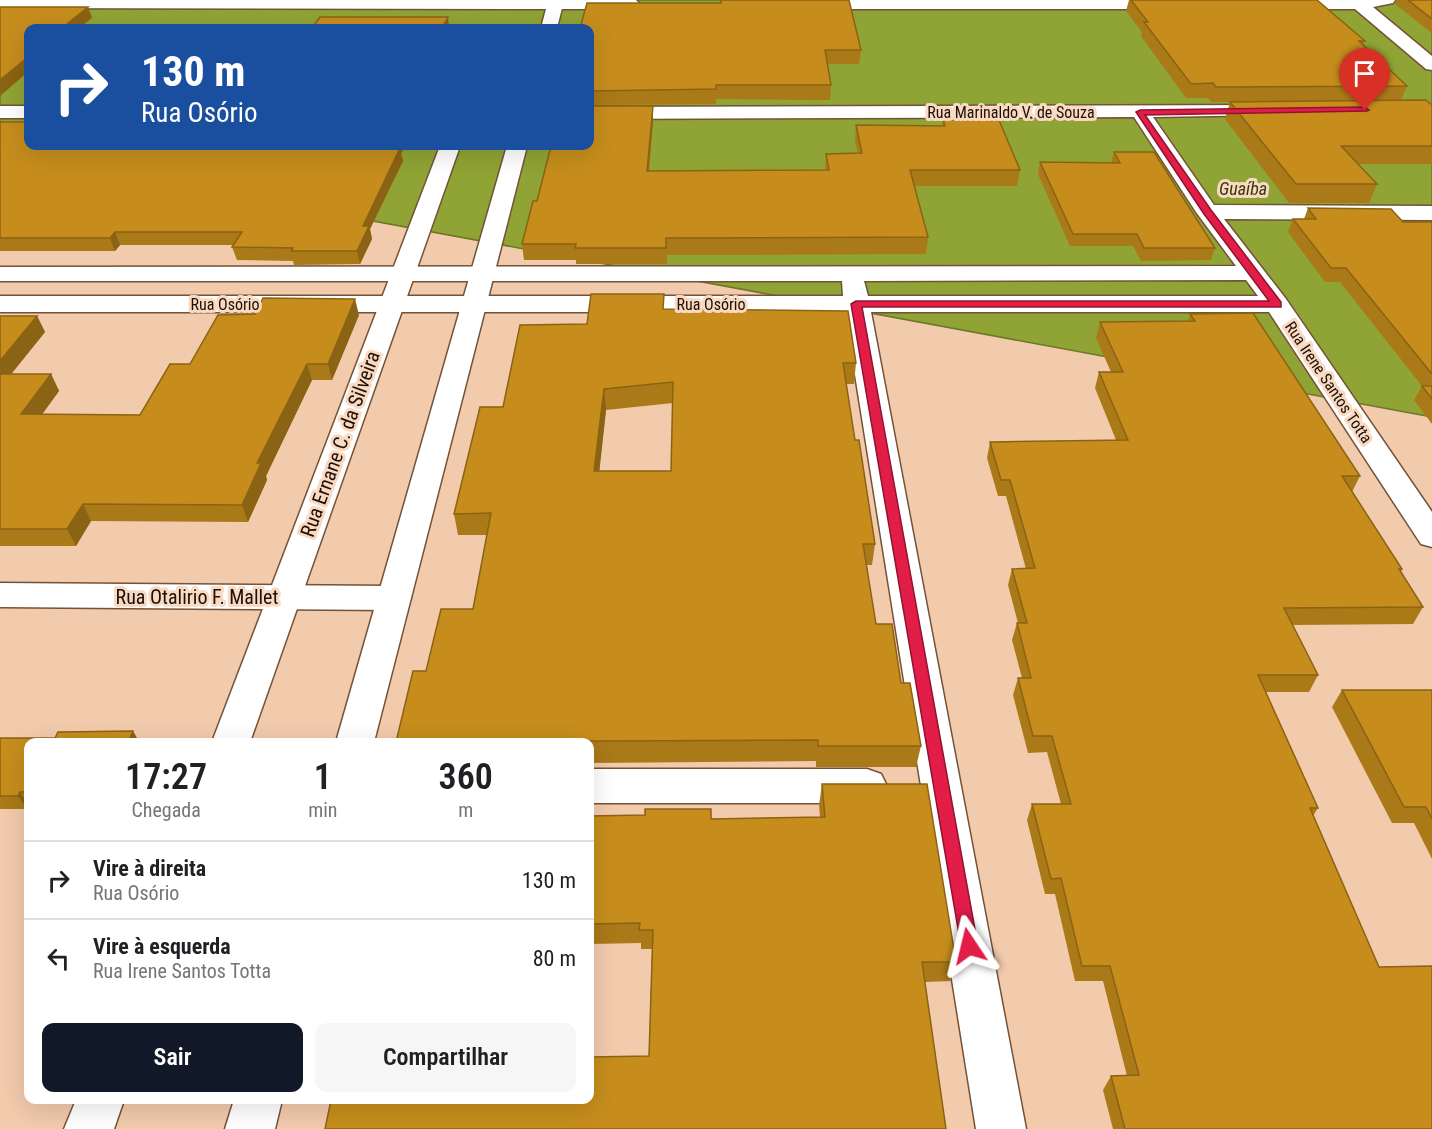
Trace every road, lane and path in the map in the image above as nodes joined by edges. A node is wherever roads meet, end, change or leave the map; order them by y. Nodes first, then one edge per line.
1 (1387, 0) edge
2 (498, 2) edge
3 (559, 2) edge
4 (1019, 2) edge
5 (0, 3) edge
6 (651, 4) edge
7 (794, 4) edge
8 (1184, 4) edge
9 (1266, 4) edge
10 (1359, 4) junction
11 (496, 20) dead end
12 (551, 24) edge
13 (1432, 65) edge
14 (1292, 110) edge
15 (0, 112) edge
16 (24, 112) edge
17 (1140, 112) junction
18 (594, 113) edge
19 (449, 150) edge
20 (516, 150) edge
21 (1207, 212) junction
22 (1432, 213) edge
23 (403, 273) junction
24 (482, 273) junction
25 (1255, 273) junction
26 (0, 274) edge
27 (854, 289) junction
28 (0, 304) edge
29 (392, 304) junction
30 (474, 304) junction
31 (1277, 304) junction
32 (1432, 536) edge
33 (0, 595) edge
34 (284, 597) junction
35 (394, 598) junction
36 (232, 738) edge
37 (356, 738) edge
38 (594, 786) edge
39 (940, 786) junction
40 (98, 1104) edge
41 (257, 1104) edge
42 (89, 1129) edge
43 (249, 1129) edge
44 (1001, 1129) edge

1 - 10 street
2 - 3 street
2 - 5 street
2 - 11 street
3 - 6 street
3 - 12 street
4 - 7 street
4 - 8 street
9 - 10 street
10 - 13 street
14 - 17 street, Rua Marinaldo V. de Souza
15 - 16 street
17 - 18 street, Rua Marinaldo V. de Souza
17 - 21 street, Rua Irene Santos Totta
19 - 23 street, Rua Ernane C. da Silveira
20 - 24 street
21 - 22 street
21 - 25 street, Rua Irene Santos Totta
23 - 24 street, Rua Osório
23 - 26 street, Rua Osório
23 - 29 street, Rua Ernane C. da Silveira
24 - 27 street, Rua Osório
24 - 30 street
25 - 27 street, Rua Osório
25 - 31 street, Rua Irene Santos Totta
27 - 30 street, Rua Osório
27 - 31 street, Rua Osório
27 - 39 street
28 - 29 street, Rua Osório
29 - 30 street, Rua Osório
29 - 34 street, Rua Ernane C. da Silveira
30 - 35 street
31 - 32 street, Rua Irene Santos Totta
33 - 34 street, Rua Otalirio F. Mallet
34 - 35 street, Rua Otalirio F. Mallet
34 - 36 street, Rua Ernane C. da Silveira
35 - 37 street
38 - 39 street
39 - 44 street
40 - 42 street
41 - 43 street

